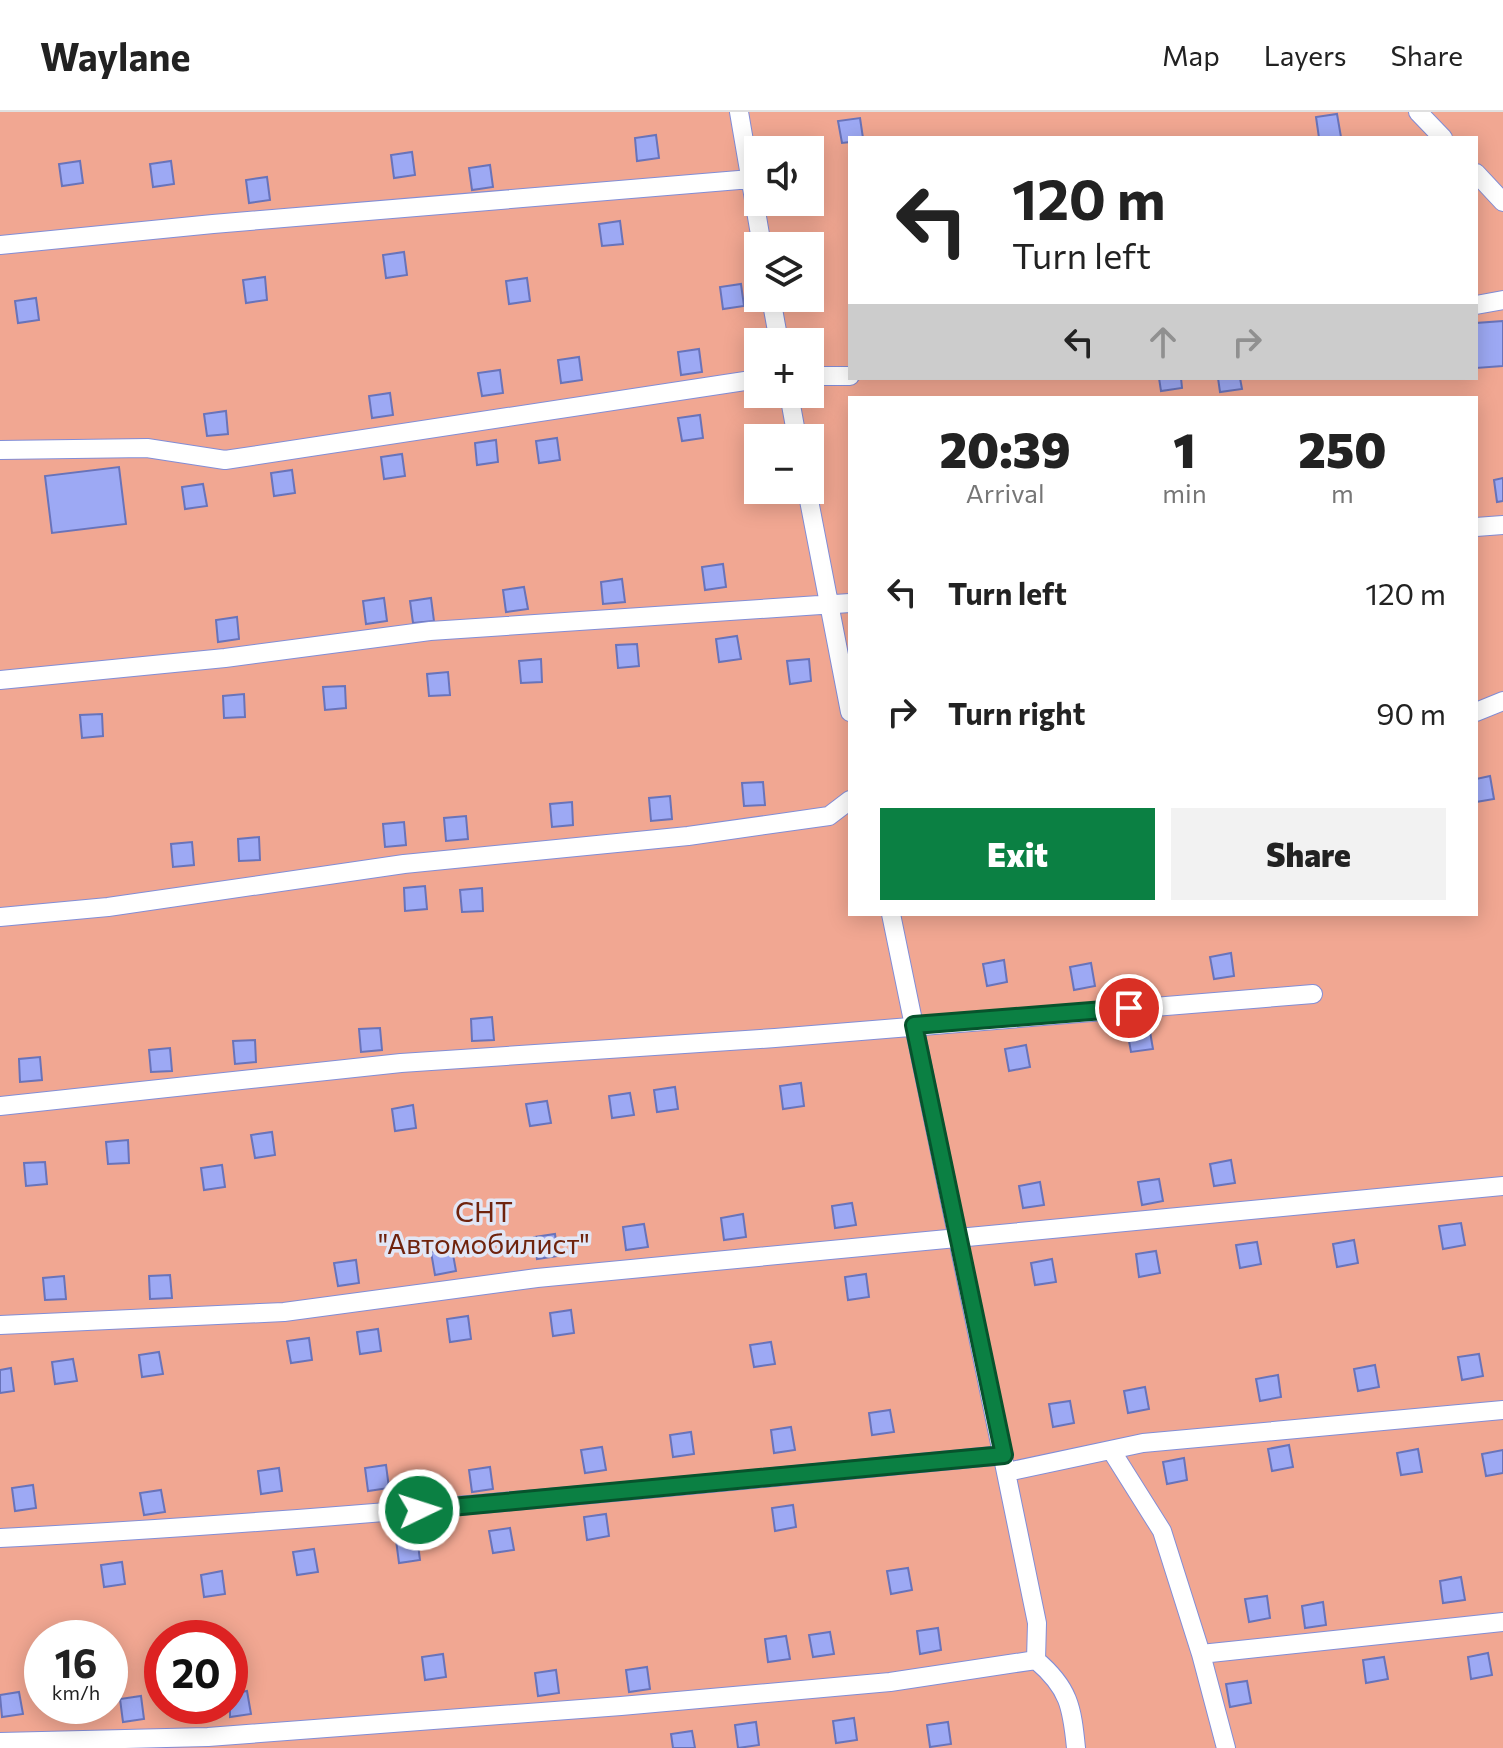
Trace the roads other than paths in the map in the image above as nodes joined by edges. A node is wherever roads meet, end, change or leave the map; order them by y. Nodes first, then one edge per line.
1 (739, 112) edge
2 (1418, 112) edge
3 (1441, 136) edge
4 (744, 140) edge
5 (1478, 175) edge
6 (744, 180) edge
7 (1503, 202) edge
8 (0, 245) edge
9 (1503, 300) edge
10 (1478, 305) edge
11 (824, 376) edge
12 (848, 376) edge
13 (744, 381) edge
14 (0, 450) edge
15 (810, 504) edge
16 (1503, 525) edge
17 (1478, 527) edge
18 (848, 603) edge
19 (830, 606) junction
20 (0, 680) edge
21 (848, 701) edge
22 (1503, 701) edge
23 (1478, 711) edge
24 (848, 802) edge
25 (891, 916) edge
26 (0, 917) edge
27 (1313, 994) dead end
28 (914, 1025) junction
29 (0, 1106) edge
30 (1503, 1186) edge
31 (957, 1238) junction
32 (0, 1325) edge
33 (1503, 1410) edge
34 (1111, 1450) junction
35 (1005, 1464) junction
36 (0, 1538) edge
37 (1503, 1622) edge
38 (1201, 1654) junction
39 (1036, 1660) junction
40 (0, 1742) edge
41 (1076, 1748) edge
42 (1226, 1748) edge

1 - 4 lane
2 - 3 lane
5 - 7 lane
6 - 8 lane
9 - 10 lane
11 - 12 lane
13 - 14 lane
15 - 19 lane
16 - 17 lane
18 - 19 lane
19 - 20 lane
19 - 21 lane
22 - 23 lane
24 - 26 lane
25 - 28 lane
27 - 28 lane
28 - 29 lane
28 - 31 lane
30 - 31 lane
31 - 32 lane
31 - 35 lane
33 - 34 lane
34 - 35 lane
34 - 38 lane
35 - 36 lane
35 - 39 lane
37 - 38 lane
38 - 42 lane
39 - 40 lane
39 - 41 lane

